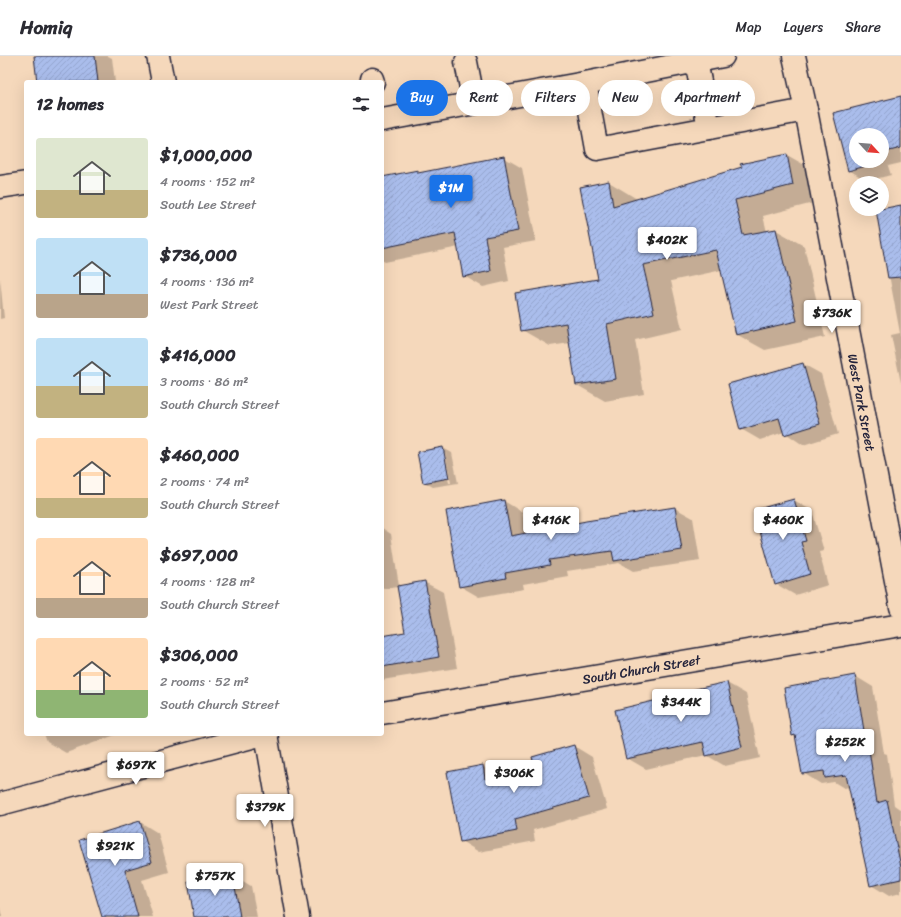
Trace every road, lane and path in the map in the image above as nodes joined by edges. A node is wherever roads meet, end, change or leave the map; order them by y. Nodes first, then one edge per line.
1 (158, 56) edge
2 (723, 56) edge
3 (794, 56) edge
4 (696, 61) junction
5 (466, 62) dead end
6 (163, 80) edge
7 (470, 80) edge
8 (590, 82) edge
9 (456, 106) edge
10 (590, 110) edge
11 (806, 110) junction
12 (384, 120) edge
13 (709, 128) junction
14 (24, 183) edge
15 (0, 187) edge
16 (901, 607) edge
17 (901, 625) edge
18 (384, 713) edge
19 (255, 736) edge
20 (266, 736) edge
21 (0, 804) edge
22 (298, 917) edge

1 - 6 street
2 - 4 street
3 - 11 street, West Park Street
4 - 8 street
4 - 13 street
5 - 7 street
9 - 12 street
10 - 13 street
11 - 13 street
11 - 16 street, West Park Street
14 - 15 street
17 - 18 street, South Church Street
19 - 21 street
20 - 22 street

